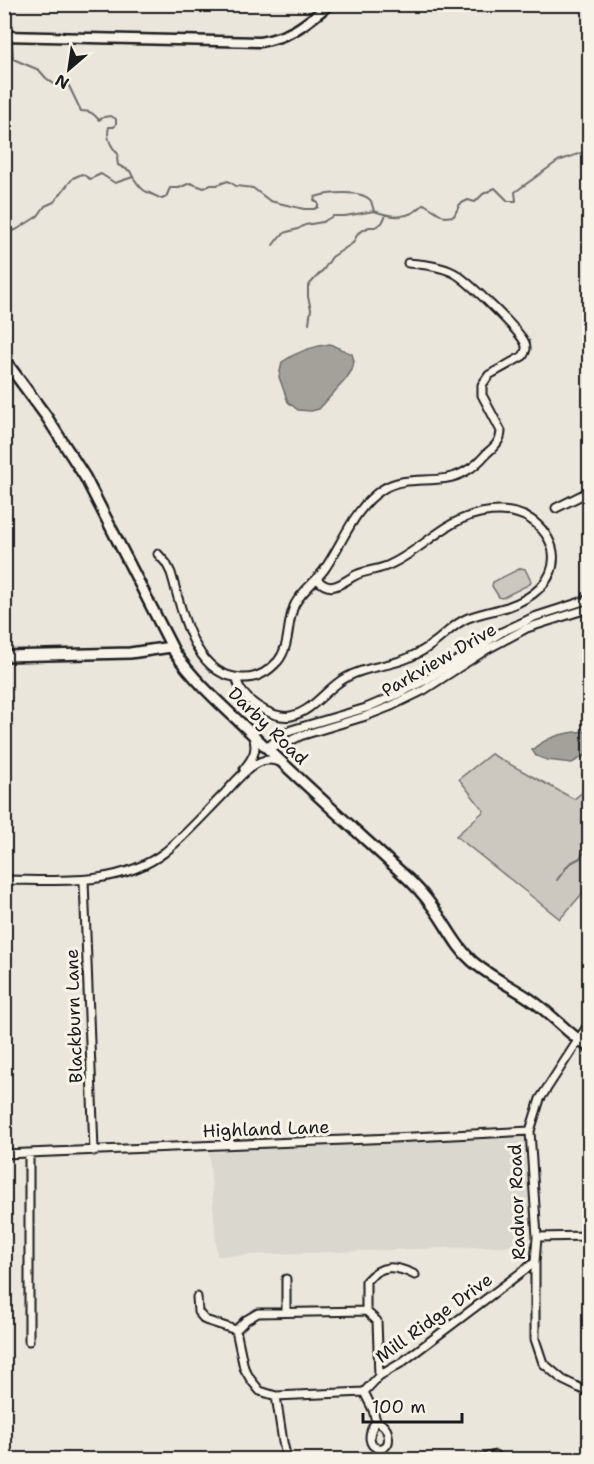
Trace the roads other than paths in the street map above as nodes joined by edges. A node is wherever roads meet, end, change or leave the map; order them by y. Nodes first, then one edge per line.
1 (330, 4) edge
2 (4, 36) edge
3 (408, 263) dead end
4 (4, 359) edge
5 (590, 491) edge
6 (556, 508) dead end
7 (158, 554) dead end
8 (317, 579) junction
9 (590, 599) edge
10 (590, 608) edge
11 (171, 647) junction
12 (4, 656) edge
13 (237, 678) junction
14 (418, 684) junction
15 (422, 692) junction
16 (353, 716) junction
17 (252, 734) junction
18 (267, 748) junction
19 (282, 763) junction
20 (236, 781) junction
21 (4, 880) edge
22 (84, 880) junction
23 (590, 1022) edge
24 (578, 1040) junction
25 (590, 1048) edge
26 (530, 1131) junction
27 (94, 1151) junction
28 (29, 1154) junction
29 (4, 1155) edge
30 (590, 1236) edge
31 (537, 1237) junction
32 (535, 1262) junction
33 (415, 1275) dead end
34 (286, 1279) dead end
35 (197, 1297) dead end
36 (366, 1311) junction
37 (286, 1312) junction
38 (236, 1330) junction
39 (29, 1341) dead end
40 (379, 1376) junction
41 (364, 1392) junction
42 (590, 1393) edge
43 (276, 1396) junction
44 (376, 1421) dead end
45 (495, 1455) dead end
46 (287, 1460) edge
47 (476, 1460) edge

1 - 2 street
3 - 8 street
4 - 11 main road, Darby Road
5 - 6 street
7 - 13 street
8 - 13 street
8 - 13 street
9 - 14 street, Parkview Drive
10 - 15 street, Parkview Drive
11 - 12 main road
11 - 17 main road, Darby Road
14 - 15 street
14 - 16 street, Parkview Drive
15 - 16 street, Parkview Drive
16 - 18 street, Parkview Drive
17 - 18 main road, Darby Road
17 - 20 street
18 - 19 main road, Darby Road
19 - 20 street
19 - 24 main road, Darby Road
20 - 22 street
21 - 22 street
22 - 27 street, Blackburn Lane
23 - 24 street, Radnor Road
24 - 25 main road, Darby Road
24 - 26 street, Radnor Road
26 - 27 street, Highland Lane
26 - 31 street, Radnor Road
27 - 28 street, Highland Lane
28 - 29 street, Highland Lane
28 - 39 street
30 - 31 street
31 - 32 street, Radnor Road
32 - 40 street, Mill Ridge Drive
32 - 42 street, Radnor Road
33 - 36 street
34 - 37 street
35 - 38 street
36 - 37 street
36 - 40 street
37 - 38 street
38 - 43 street
40 - 41 street, Mill Ridge Drive
41 - 43 street
41 - 44 street
43 - 46 street
45 - 47 street

